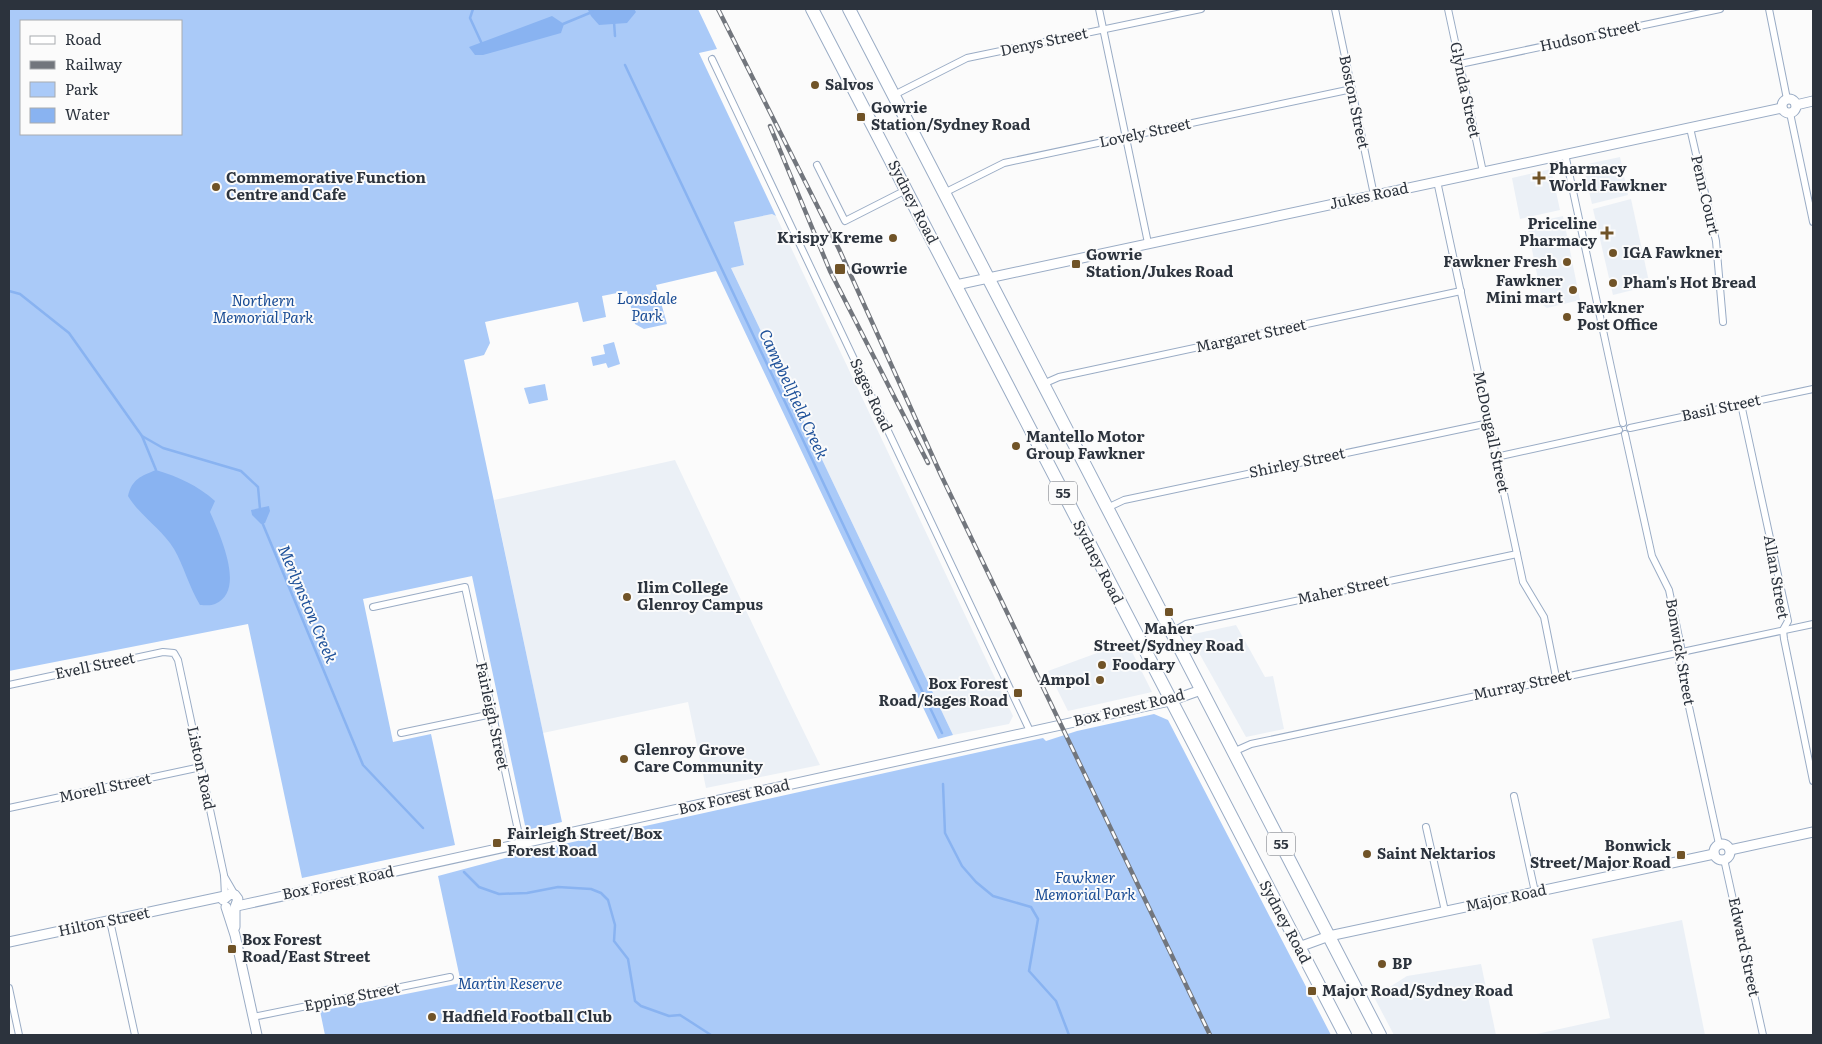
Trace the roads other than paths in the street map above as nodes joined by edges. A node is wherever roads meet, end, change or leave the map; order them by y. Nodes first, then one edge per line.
1 (849, 9) edge
2 (1099, 9) edge
3 (1201, 9) edge
4 (1334, 9) edge
5 (1448, 9) edge
6 (1720, 9) edge
7 (1770, 9) edge
8 (816, 10) edge
9 (1103, 29) junction
10 (712, 59) dead end
11 (1460, 64) junction
12 (1352, 89) junction
13 (894, 95) junction
14 (1787, 99) junction
15 (1813, 101) edge
16 (1796, 105) junction
17 (1786, 110) junction
18 (1690, 128) junction
19 (1126, 137) junction
20 (1565, 154) junction
21 (817, 165) dead end
22 (1483, 172) junction
23 (1437, 182) junction
24 (906, 190) junction
25 (944, 193) junction
26 (1374, 195) junction
27 (1813, 222) edge
28 (1148, 243) junction
29 (988, 277) junction
30 (956, 285) junction
31 (1461, 291) junction
32 (1724, 322) dead end
33 (1043, 384) junction
34 (1813, 389) edge
35 (1741, 404) junction
36 (1489, 422) junction
37 (1623, 423) junction
38 (1619, 430) junction
39 (1628, 431) junction
40 (1496, 457) junction
41 (1107, 508) junction
42 (1517, 554) junction
43 (372, 608) dead end
44 (1813, 624) edge
45 (1783, 630) junction
46 (1172, 632) junction
47 (1679, 653) junction
48 (178, 660) joint
49 (1556, 678) junction
50 (9, 684) edge
51 (1201, 690) junction
52 (1170, 701) junction
53 (492, 714) junction
54 (1030, 731) junction
55 (401, 733) dead end
56 (1234, 752) junction
57 (201, 767) junction
58 (1813, 781) edge
59 (1514, 796) dead end
60 (9, 808) edge
61 (1426, 827) dead end
62 (1813, 832) edge
63 (521, 844) junction
64 (1719, 844) junction
65 (1730, 850) junction
66 (1714, 854) junction
67 (1724, 859) junction
68 (1535, 892) junction
69 (265, 899) joint
70 (231, 901) junction
71 (1445, 911) junction
72 (110, 921) junction
73 (1329, 936) junction
74 (9, 942) edge
75 (1299, 947) junction
76 (450, 977) dead end
77 (9, 988) edge
78 (253, 1017) junction
79 (19, 1035) edge
80 (135, 1035) edge
81 (257, 1035) edge
82 (1345, 1035) edge
83 (1380, 1035) edge
84 (1763, 1035) edge

1 - 13 highway, 55
2 - 9 street
3 - 9 street, Denys Street
4 - 12 street, Boston Street
5 - 11 street, Glynda Street
6 - 11 street, Hudson Street
7 - 14 street
8 - 24 highway, Sydney Road / 55
9 - 13 street, Denys Street
9 - 19 street
10 - 54 street, Sages Road
11 - 22 street, Glynda Street
12 - 19 street, Lovely Street
12 - 26 street, Boston Street
13 - 25 highway, 55
14 - 16 street
14 - 17 street
15 - 16 street
16 - 17 street
17 - 18 street, Jukes Road
17 - 27 street
18 - 20 street, Jukes Road
18 - 32 street, Penn Court
19 - 25 street, Lovely Street
19 - 28 street
20 - 22 street, Jukes Road
20 - 37 street
21 - 24 street
22 - 23 street, Jukes Road
23 - 26 street, Jukes Road
23 - 31 street, McDougall Street
24 - 30 highway, Sydney Road / 55
25 - 29 highway, 55
26 - 28 street, Jukes Road
28 - 29 street, Jukes Road
29 - 30 street, Jukes Road
29 - 33 highway, 55
30 - 52 highway, Sydney Road / 55
31 - 33 street, Margaret Street
31 - 36 street, McDougall Street
33 - 41 highway, 55
34 - 35 street, Basil Street
35 - 39 street, Basil Street
35 - 45 street, Allan Street
36 - 40 street, McDougall Street
36 - 41 street, Shirley Street
37 - 38 street
37 - 39 street
38 - 39 street
38 - 40 street
39 - 47 street, Bonwick Street
40 - 42 street, McDougall Street
41 - 46 highway, 55
42 - 46 street, Maher Street
42 - 49 street, McDougall Street
43 - 53 street, Fairleigh Street
44 - 45 street, Murray Street
45 - 47 street, Murray Street
45 - 58 street, Allan Street
46 - 51 highway, 55
47 - 49 street, Murray Street
47 - 64 street, Bonwick Street
48 - 50 street, Evell Street
48 - 57 street, Liston Road
49 - 56 street, Murray Street
51 - 52 street, Box Forest Road
51 - 56 highway, 55
52 - 54 street, Box Forest Road
52 - 75 highway, Sydney Road / 55
53 - 55 street
53 - 63 street, Fairleigh Street
54 - 63 street, Box Forest Road
56 - 73 highway, 55
57 - 60 street, Morell Street
57 - 70 street, Liston Road
59 - 68 street
61 - 71 street
62 - 65 street
63 - 69 street, Box Forest Road
64 - 65 street
64 - 66 street
65 - 67 street
66 - 67 street
66 - 68 street, Major Road
67 - 84 street, Edward Street
68 - 71 street, Major Road
69 - 70 street, Hilton Street
70 - 72 street, Hilton Street
70 - 78 street
71 - 73 street, Major Road
72 - 74 street, Hilton Street
72 - 80 street
73 - 75 street, Major Road
73 - 83 highway, 55
75 - 82 highway, Sydney Road / 55
76 - 78 street, Epping Street
77 - 79 street
78 - 81 street

